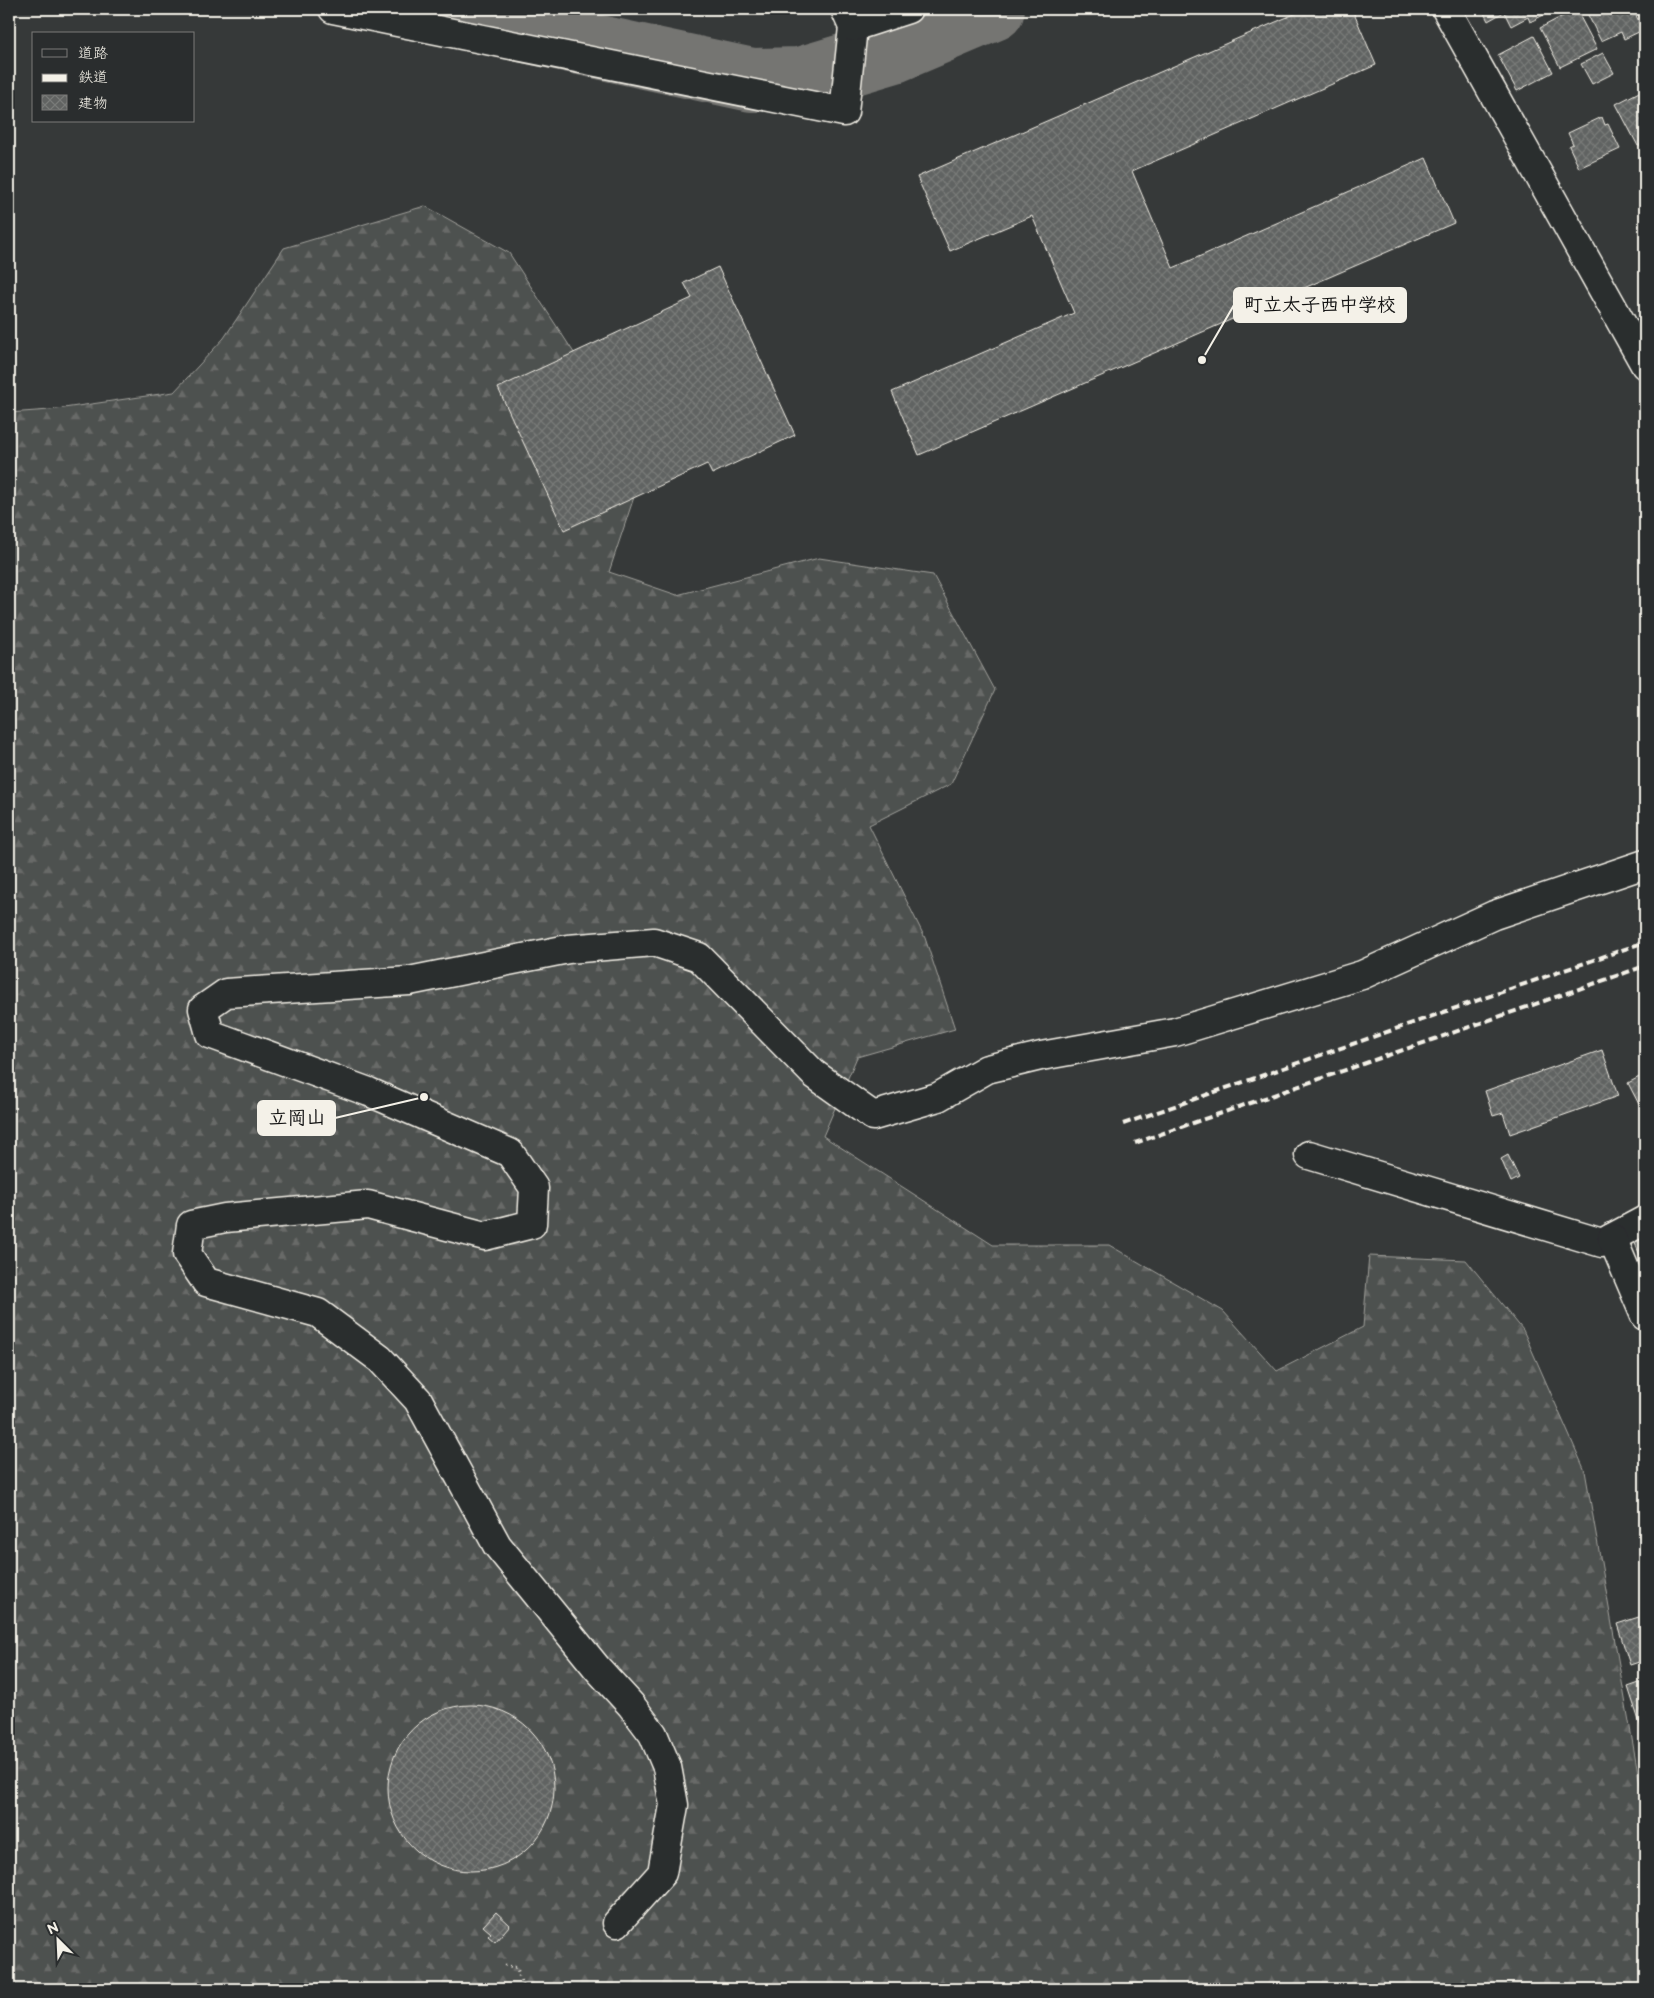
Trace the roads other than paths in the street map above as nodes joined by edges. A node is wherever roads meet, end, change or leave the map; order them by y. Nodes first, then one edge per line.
1 (333, 9) edge
2 (908, 9) edge
3 (1446, 9) edge
4 (849, 18) edge
5 (1645, 365) edge
6 (1645, 864) edge
7 (1309, 1155) dead end
8 (1645, 1220) edge
9 (1612, 1238) junction
10 (1645, 1316) edge
11 (618, 1923) dead end

1 - 4 street
2 - 4 street
3 - 5 street
6 - 11 street
7 - 9 street
8 - 9 street
9 - 10 street

